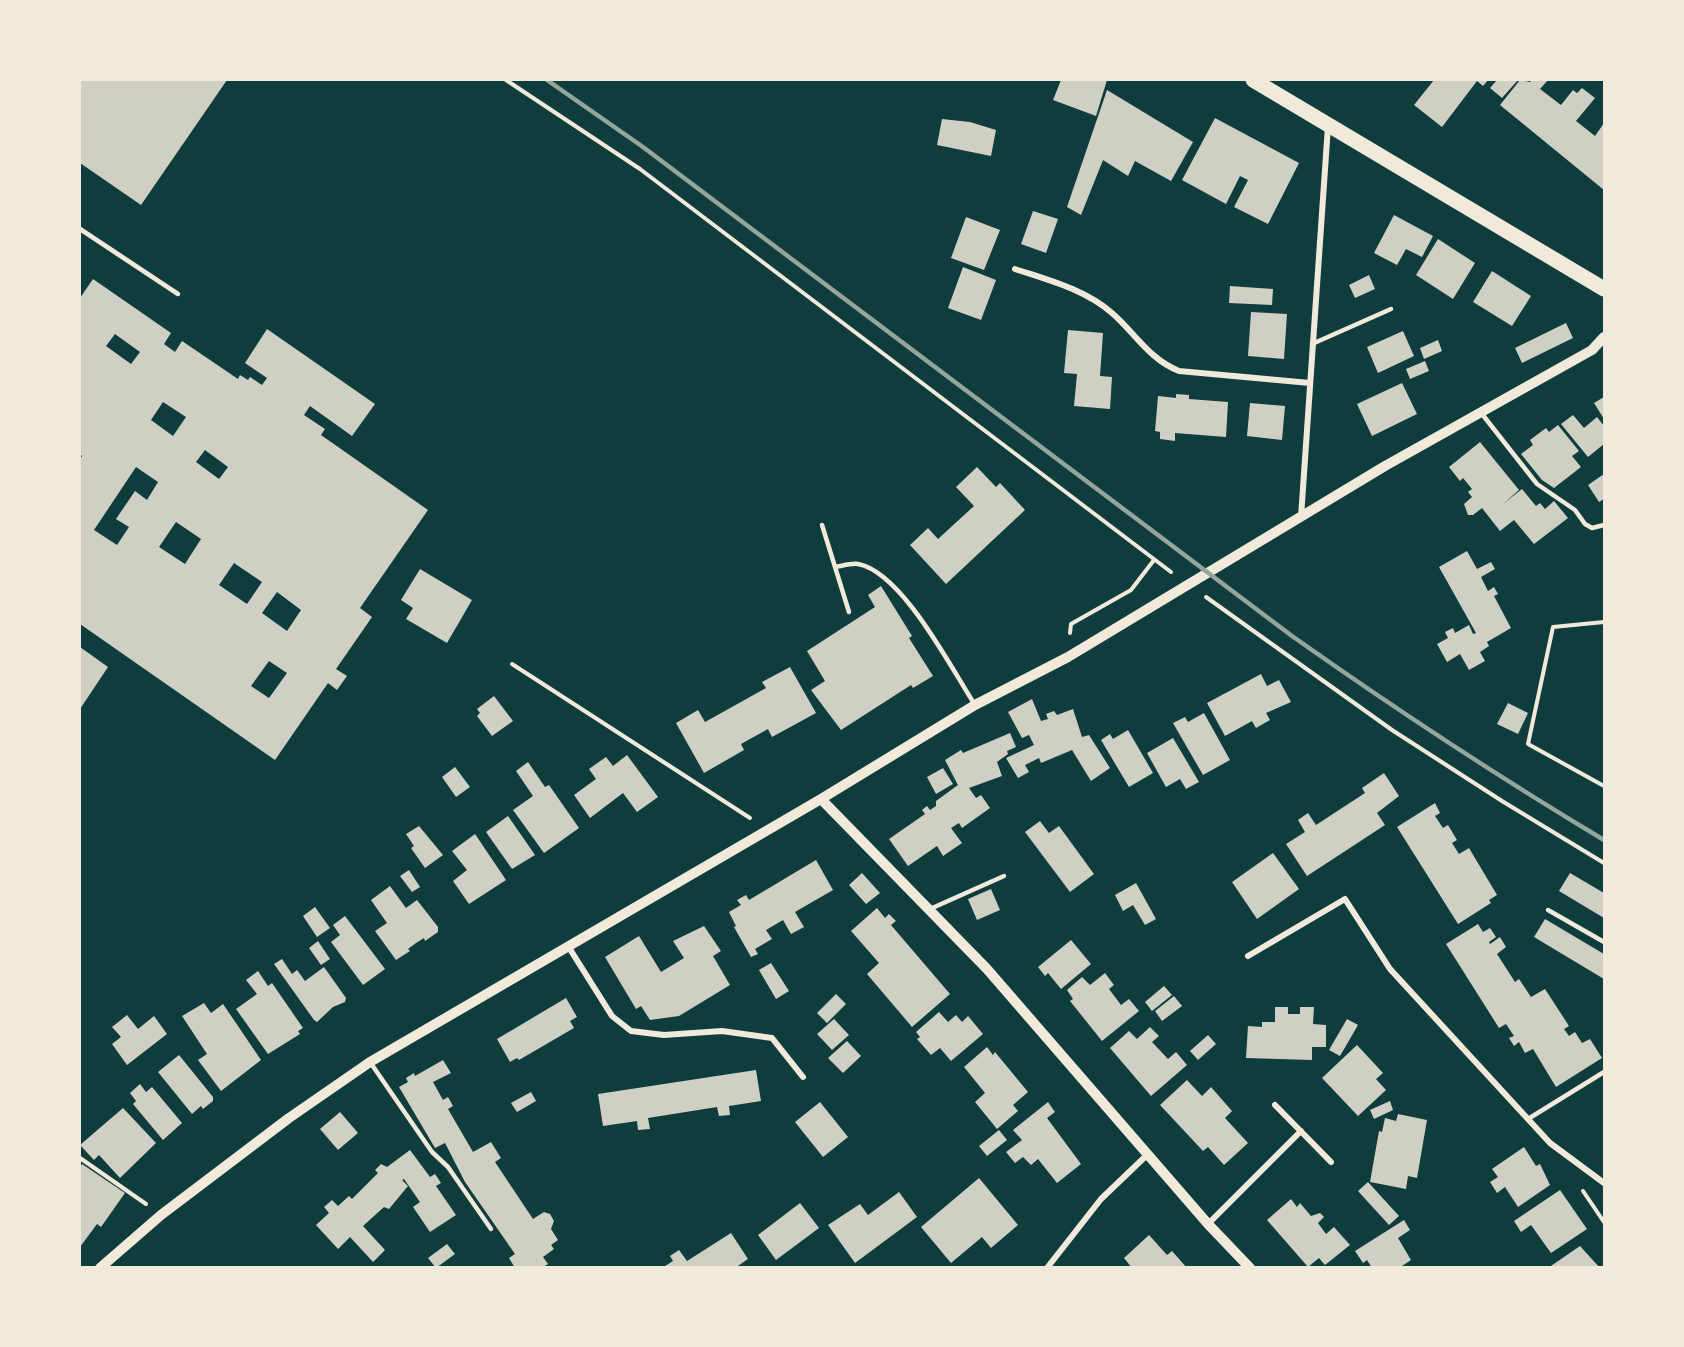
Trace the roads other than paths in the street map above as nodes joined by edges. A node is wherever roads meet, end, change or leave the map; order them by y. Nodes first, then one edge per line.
1 (1253, 80) edge
2 (1328, 123) junction
3 (80, 229) edge
4 (1015, 268) dead end
5 (1605, 289) edge
6 (178, 294) dead end
7 (1391, 309) dead end
8 (1605, 337) edge
9 (1312, 344) junction
10 (1310, 383) junction
11 (1482, 414) junction
12 (1301, 517) junction
13 (822, 525) dead end
14 (1605, 525) edge
15 (835, 567) junction
16 (849, 612) dead end
17 (975, 705) junction
18 (821, 799) junction
19 (1004, 876) dead end
20 (930, 909) junction
21 (1548, 910) dead end
22 (1605, 942) edge
23 (567, 945) junction
24 (1248, 956) dead end
25 (370, 1062) junction
26 (1605, 1072) edge
27 (803, 1077) dead end
28 (1275, 1105) dead end
29 (1528, 1119) junction
30 (1301, 1131) junction
31 (1149, 1153) junction
32 (1331, 1162) dead end
33 (1605, 1183) edge
34 (1208, 1224) junction
35 (491, 1229) dead end
36 (100, 1268) edge
37 (1047, 1268) edge
38 (1250, 1268) edge

1 - 2 main road
2 - 5 main road
2 - 9 street
3 - 6 lane
4 - 10 street
7 - 9 lane
8 - 11 street
9 - 10 street
10 - 12 street
11 - 12 street
11 - 14 lane
12 - 17 street
13 - 15 lane
15 - 16 lane
15 - 17 lane
17 - 18 street
18 - 20 street
18 - 23 street
19 - 20 lane
20 - 31 street
21 - 22 lane
23 - 25 street
23 - 27 street
24 - 29 street
25 - 35 lane
25 - 36 street
26 - 29 lane
28 - 30 street
29 - 33 street
30 - 32 street
30 - 34 street
31 - 34 street
31 - 37 street
34 - 38 street

